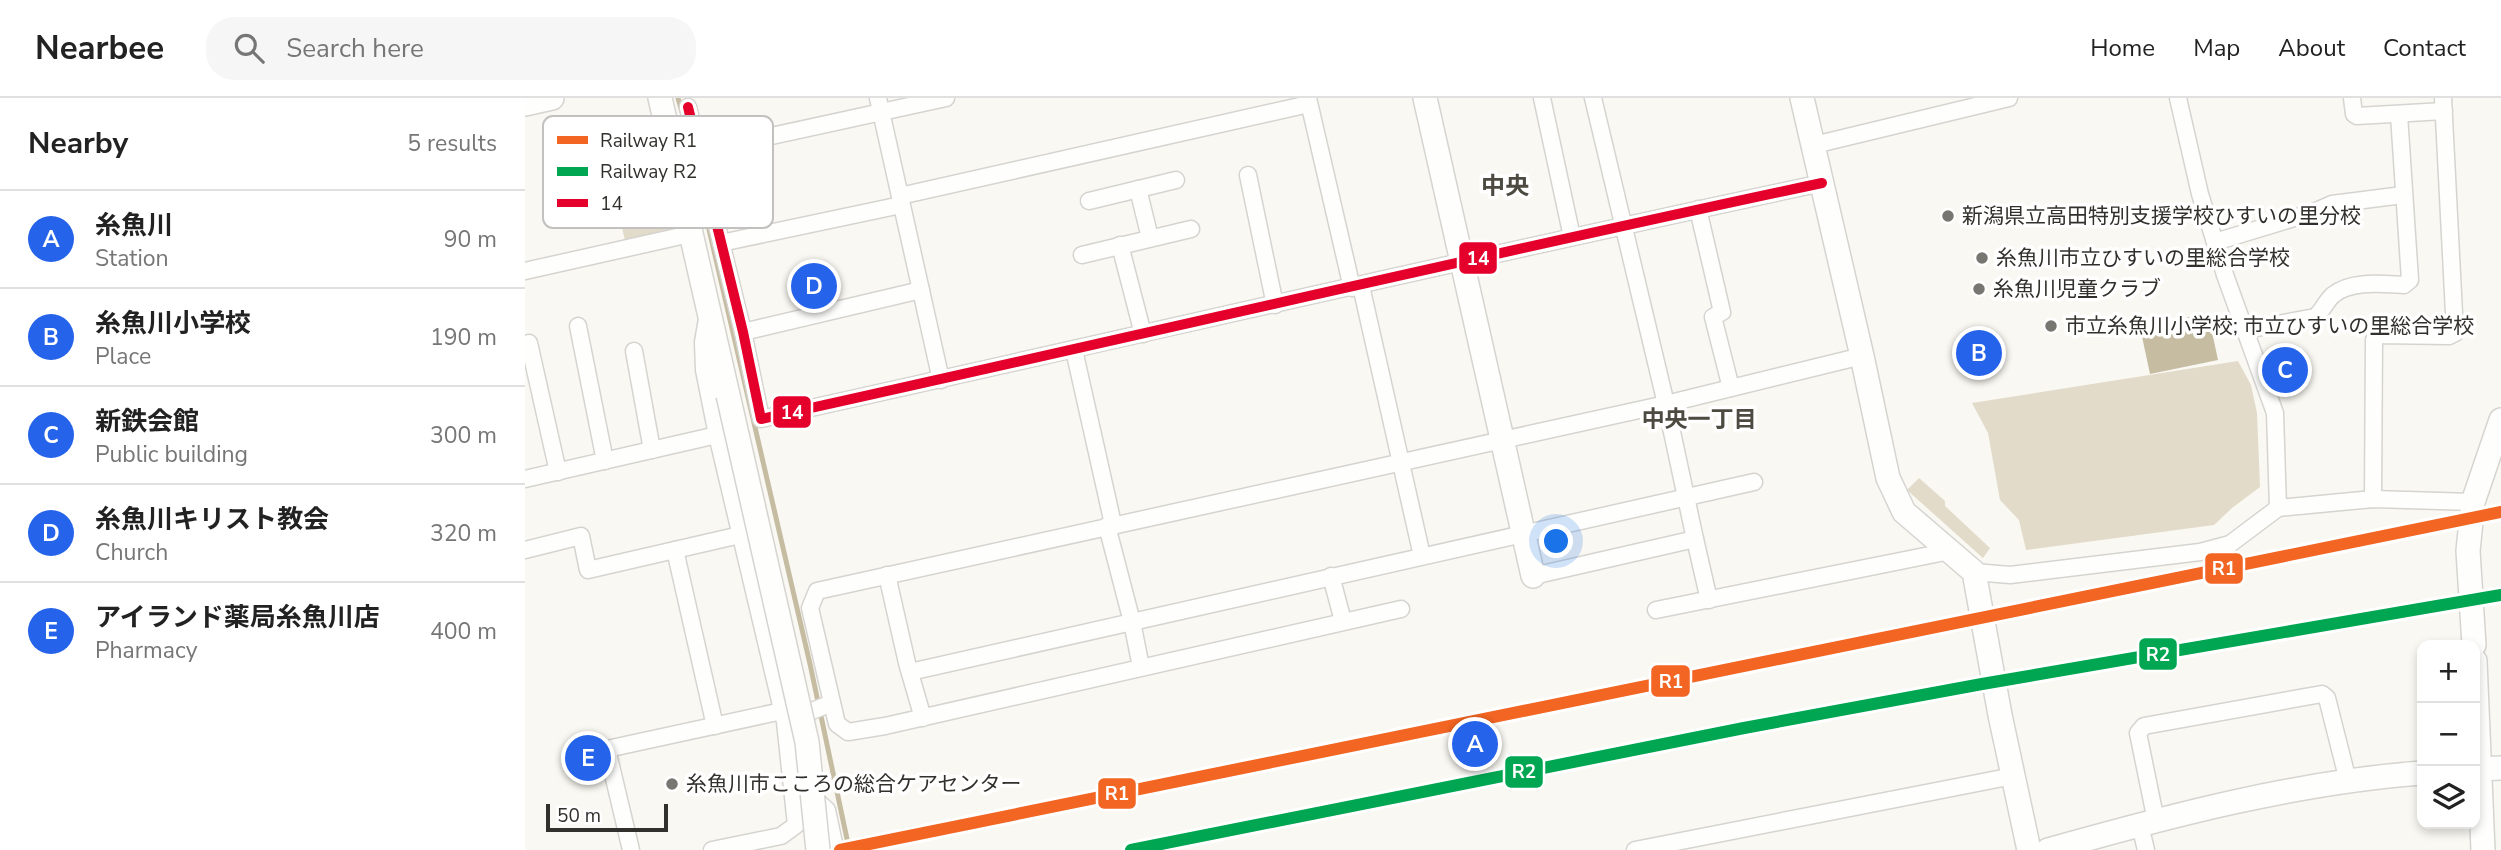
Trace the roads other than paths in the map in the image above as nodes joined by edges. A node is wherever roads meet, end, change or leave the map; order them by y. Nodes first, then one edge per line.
1 (552, 98) edge
2 (660, 98) edge
3 (946, 98) edge
4 (1425, 98) edge
5 (1542, 98) edge
6 (1593, 98) edge
7 (1802, 98) edge
8 (2009, 98) edge
9 (2352, 98) edge
10 (2182, 99) edge
11 (1988, 100) edge
12 (1308, 101) edge
13 (525, 104) edge
14 (2443, 105) edge
15 (879, 106) edge
16 (688, 107) dead end
17 (2399, 115) junction
18 (664, 116) edge
19 (690, 116) edge
20 (773, 133) edge
21 (1814, 145) junction
22 (1248, 175) dead end
23 (1176, 180) dead end
24 (1822, 183) junction
25 (1138, 189) junction
26 (2403, 195) junction
27 (900, 200) junction
28 (1089, 201) dead end
29 (1698, 209) junction
30 (1622, 225) junction
31 (689, 228) edge
32 (717, 228) edge
33 (1191, 229) dead end
34 (690, 234) junction
35 (1572, 237) junction
36 (1150, 238) junction
37 (2215, 242) junction
38 (721, 243) junction
39 (1120, 246) junction
40 (1082, 255) dead end
41 (1462, 262) junction
42 (525, 271) edge
43 (1356, 287) junction
44 (921, 290) junction
45 (1276, 305) junction
46 (708, 313) junction
47 (578, 326) dead end
48 (2246, 330) junction
49 (743, 332) junction
50 (1143, 334) junction
51 (529, 343) dead end
52 (1074, 350) junction
53 (634, 351) dead end
54 (1863, 356) junction
55 (941, 380) junction
56 (1731, 388) junction
57 (1666, 404) junction
58 (2501, 420) edge
59 (717, 435) junction
60 (1503, 439) junction
61 (2497, 445) edge
62 (652, 450) junction
63 (604, 461) junction
64 (1400, 462) junction
65 (558, 472) junction
66 (525, 479) edge
67 (1754, 481) dead end
68 (1685, 497) junction
69 (2373, 499) junction
70 (2473, 502) junction
71 (2279, 508) junction
72 (1110, 525) junction
73 (1524, 533) junction
74 (740, 535) junction
75 (1695, 539) junction
76 (525, 550) edge
77 (675, 550) junction
78 (1950, 551) junction
79 (1422, 556) junction
80 (1974, 572) junction
81 (887, 575) junction
82 (1331, 576) junction
83 (1533, 576) joint
84 (1709, 600) junction
85 (1401, 609) dead end
86 (1655, 610) dead end
87 (1343, 621) junction
88 (1132, 622) junction
89 (2474, 640) edge
90 (1141, 667) junction
91 (910, 672) junction
92 (2479, 703) edge
93 (832, 704) junction
94 (784, 716) junction
95 (923, 718) junction
96 (715, 726) junction
97 (2485, 769) edge
98 (2417, 773) edge
99 (2013, 776) junction
100 (2348, 781) junction
101 (796, 805) junction
102 (2148, 823) junction
103 (827, 849) edge
104 (631, 850) edge
105 (712, 850) edge
106 (1635, 850) edge
107 (2029, 850) edge
108 (2048, 850) edge
109 (2146, 850) edge
110 (2483, 850) edge

1 - 13 street
2 - 18 street
3 - 15 street
4 - 41 street
5 - 35 street
6 - 30 street
7 - 21 street
8 - 11 street
9 - 17 street
10 - 37 street
11 - 21 street
12 - 27 street
12 - 43 street
14 - 17 street
14 - 69 street
15 - 20 street
15 - 27 street
16 - 19 street
17 - 26 street
21 - 24 street
22 - 45 street
23 - 25 street
24 - 29 street
24 - 54 street
25 - 28 street
25 - 36 street
26 - 37 street
26 - 48 street
27 - 38 street
27 - 44 street
29 - 30 street
29 - 56 street
30 - 35 street
30 - 57 street
31 - 34 street
32 - 38 street
33 - 36 street
34 - 42 street
34 - 46 street
35 - 41 street
36 - 39 street
37 - 48 street
38 - 49 street
39 - 40 street
39 - 50 street
41 - 43 street
41 - 60 street
43 - 45 street
43 - 64 street
44 - 49 street
44 - 55 street
45 - 50 street
46 - 59 street
46 - 103 street, bridge
47 - 63 street
48 - 71 street
49 - 55 street
50 - 52 street
51 - 65 street
52 - 55 street
52 - 72 street
53 - 62 street
54 - 56 street
54 - 78 street
56 - 57 street
57 - 60 street
57 - 68 street
58 - 61 street
59 - 62 street
59 - 74 street
60 - 64 street
60 - 73 street
61 - 70 street
62 - 63 street
63 - 65 street
64 - 72 street
64 - 79 street
65 - 66 street
67 - 68 street
68 - 73 street
68 - 75 street
69 - 70 street
69 - 71 street
70 - 89 street
71 - 80 street
72 - 81 street
72 - 88 street
73 - 79 street
73 - 83 street
74 - 77 street
74 - 94 street
75 - 83 street
75 - 84 street
76 - 77 street
77 - 96 street
78 - 80 street
78 - 84 street
79 - 82 street
80 - 99 street
81 - 91 street
81 - 93 street
82 - 87 street
82 - 88 street
84 - 86 street
85 - 87 street
87 - 90 street
88 - 90 street
88 - 91 street
90 - 95 street
91 - 95 street
92 - 97 street
93 - 94 street
93 - 95 street
94 - 96 street
94 - 101 street
96 - 104 street
97 - 110 street
98 - 100 street
99 - 106 street
99 - 107 street
100 - 102 street
100 - 102 street
101 - 103 street
101 - 105 street
102 - 108 street
102 - 109 street

